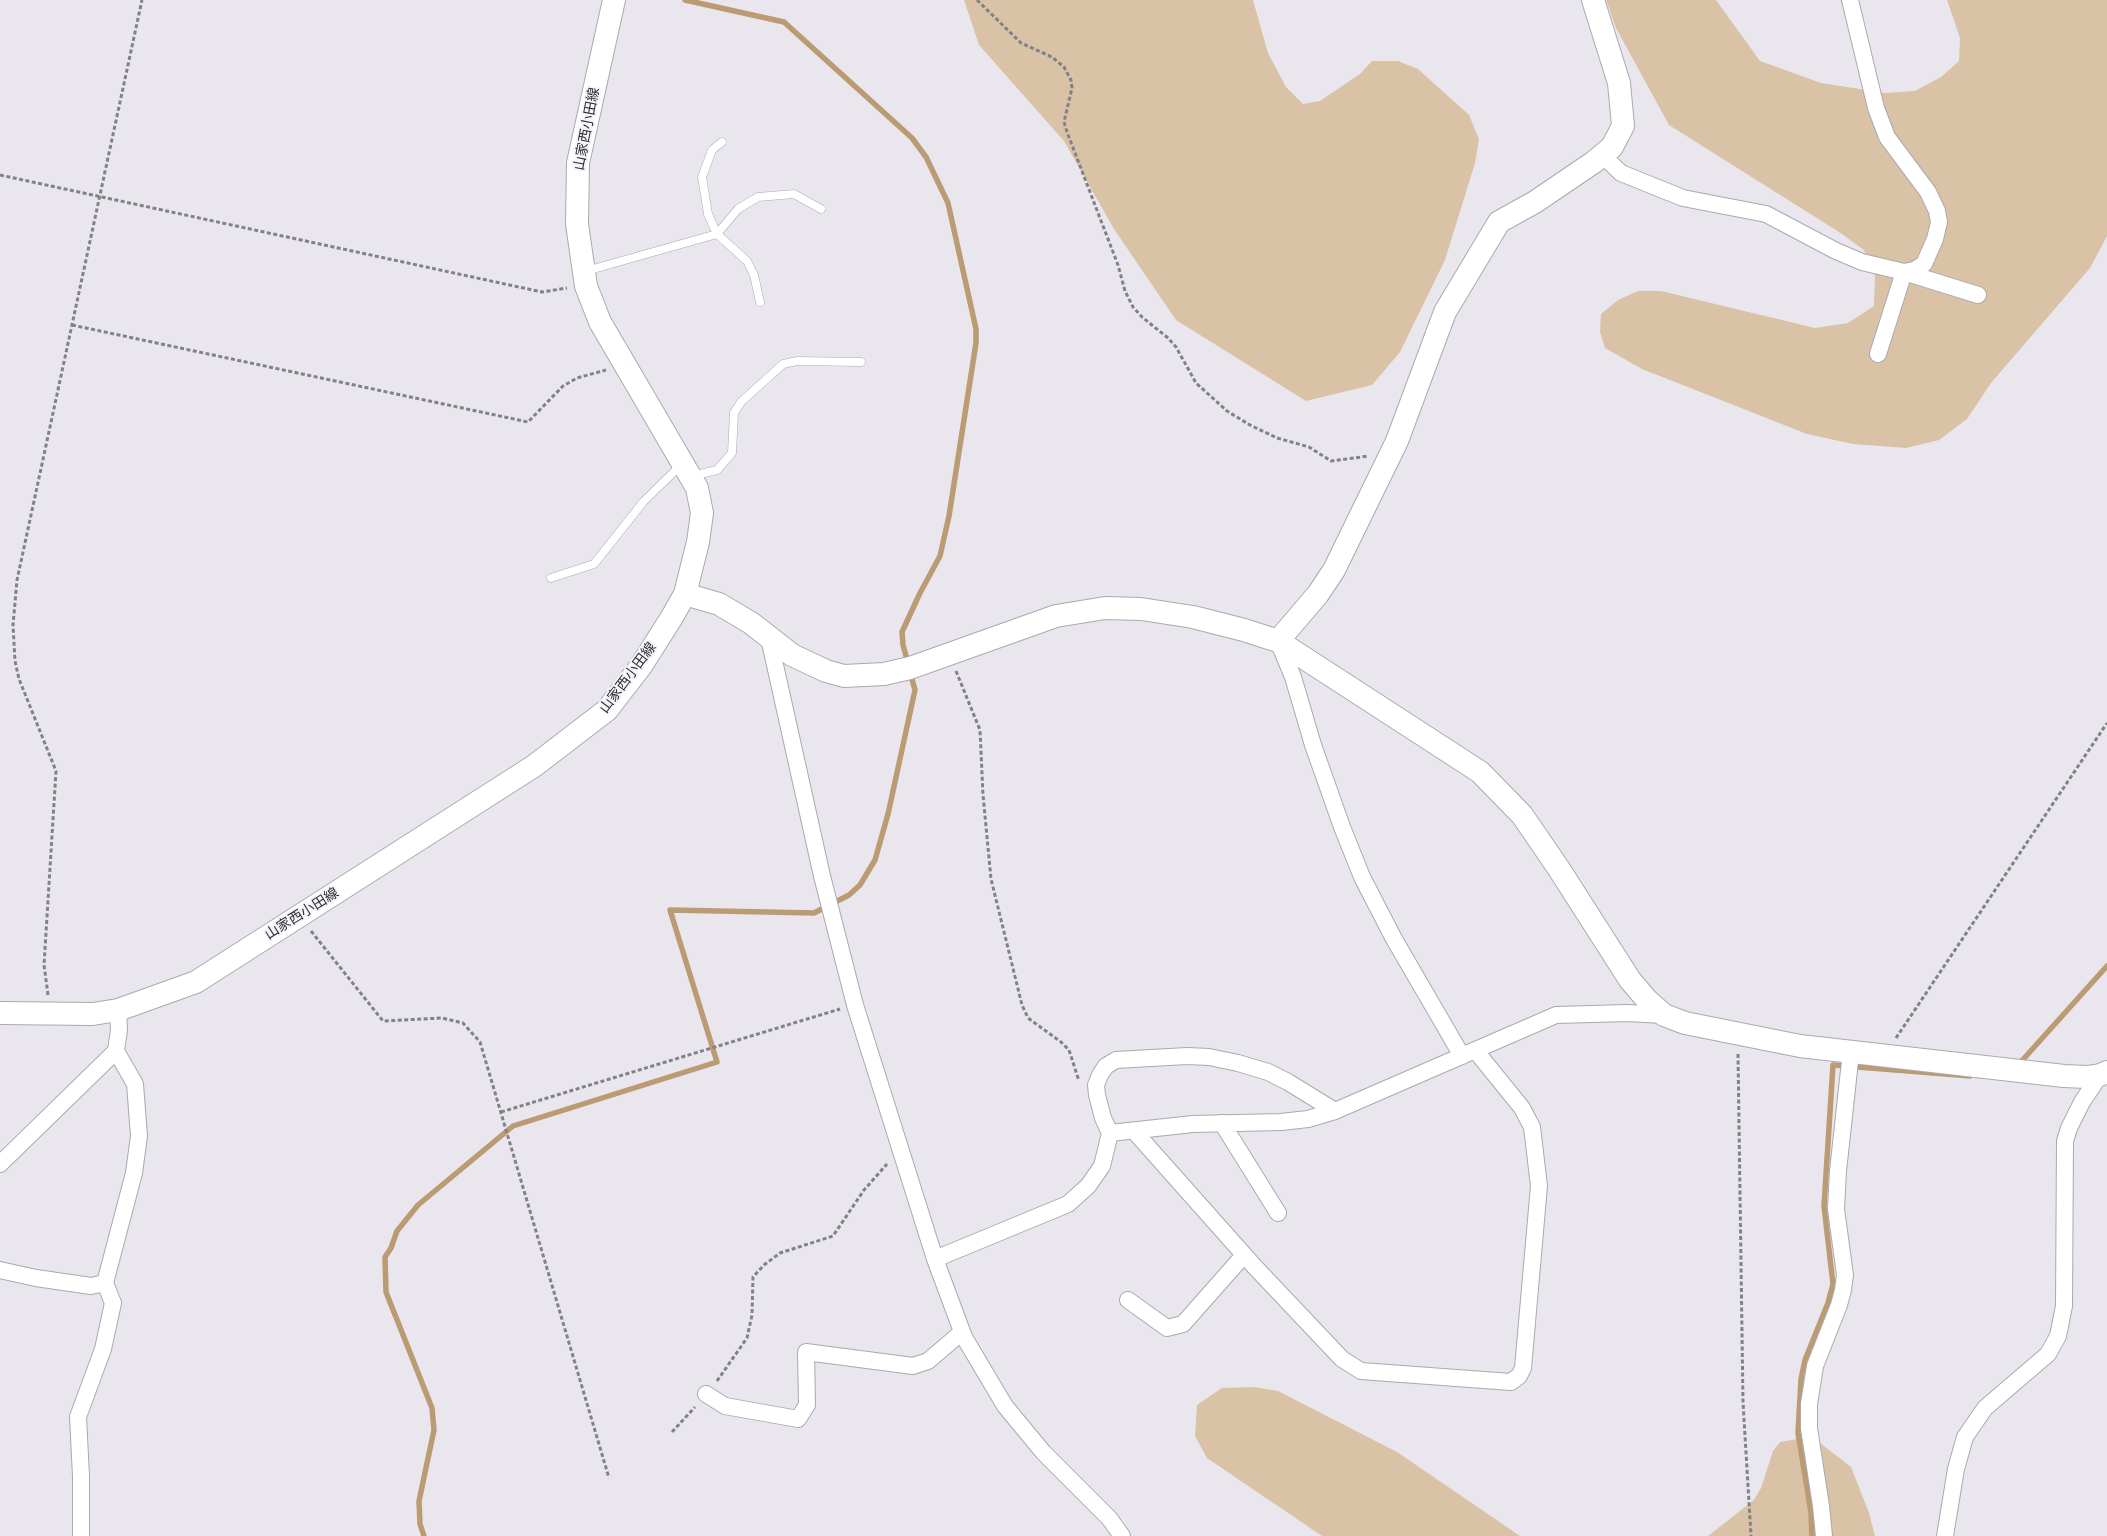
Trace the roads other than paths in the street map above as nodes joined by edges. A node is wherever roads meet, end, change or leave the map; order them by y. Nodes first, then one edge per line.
1 (614, 0) edge
2 (1593, 0) edge
3 (1850, 0) edge
4 (722, 142) dead end
5 (1602, 155) junction
6 (821, 210) dead end
7 (717, 234) junction
8 (1904, 272) junction
9 (585, 279) junction
10 (1978, 295) dead end
11 (760, 302) dead end
12 (1878, 354) dead end
13 (861, 362) dead end
14 (686, 470) junction
15 (551, 578) dead end
16 (685, 594) junction
17 (769, 638) junction
18 (1278, 641) junction
19 (118, 1010) junction
20 (0, 1013) edge
21 (1664, 1015) junction
22 (116, 1051) junction
23 (1851, 1052) junction
24 (1469, 1053) junction
25 (2104, 1074) edge
26 (1335, 1111) junction
27 (1222, 1123) junction
28 (1134, 1131) junction
29 (1110, 1133) junction
30 (0, 1164) edge
31 (1278, 1213) dead end
32 (1244, 1255) junction
33 (935, 1259) junction
34 (0, 1270) edge
35 (105, 1283) junction
36 (1128, 1300) dead end
37 (962, 1332) junction
38 (706, 1394) road end
39 (81, 1536) edge
40 (1122, 1536) edge
41 (1824, 1536) edge
42 (1945, 1536) edge

1 - 9 street, 山家西小田線
2 - 5 street
3 - 8 street
4 - 7 lane
5 - 8 street
5 - 18 street
6 - 7 lane
7 - 9 lane
7 - 11 lane
8 - 10 street
8 - 12 street
9 - 14 street, 山家西小田線
13 - 14 lane
14 - 15 lane
14 - 16 street, 山家西小田線
16 - 17 street
16 - 19 street, 山家西小田線
17 - 18 street
17 - 33 street
18 - 21 street
18 - 24 street
19 - 20 street, 山家西小田線
19 - 22 street
21 - 23 street
21 - 24 street
22 - 30 street
22 - 35 street
23 - 25 street
23 - 41 street
24 - 26 street
24 - 32 street
25 - 42 street
26 - 27 street
26 - 29 street
27 - 28 street
27 - 31 street
28 - 29 street
28 - 32 street
29 - 33 street
32 - 36 street
33 - 37 street
34 - 35 street
35 - 39 street
37 - 38 street
37 - 40 street

